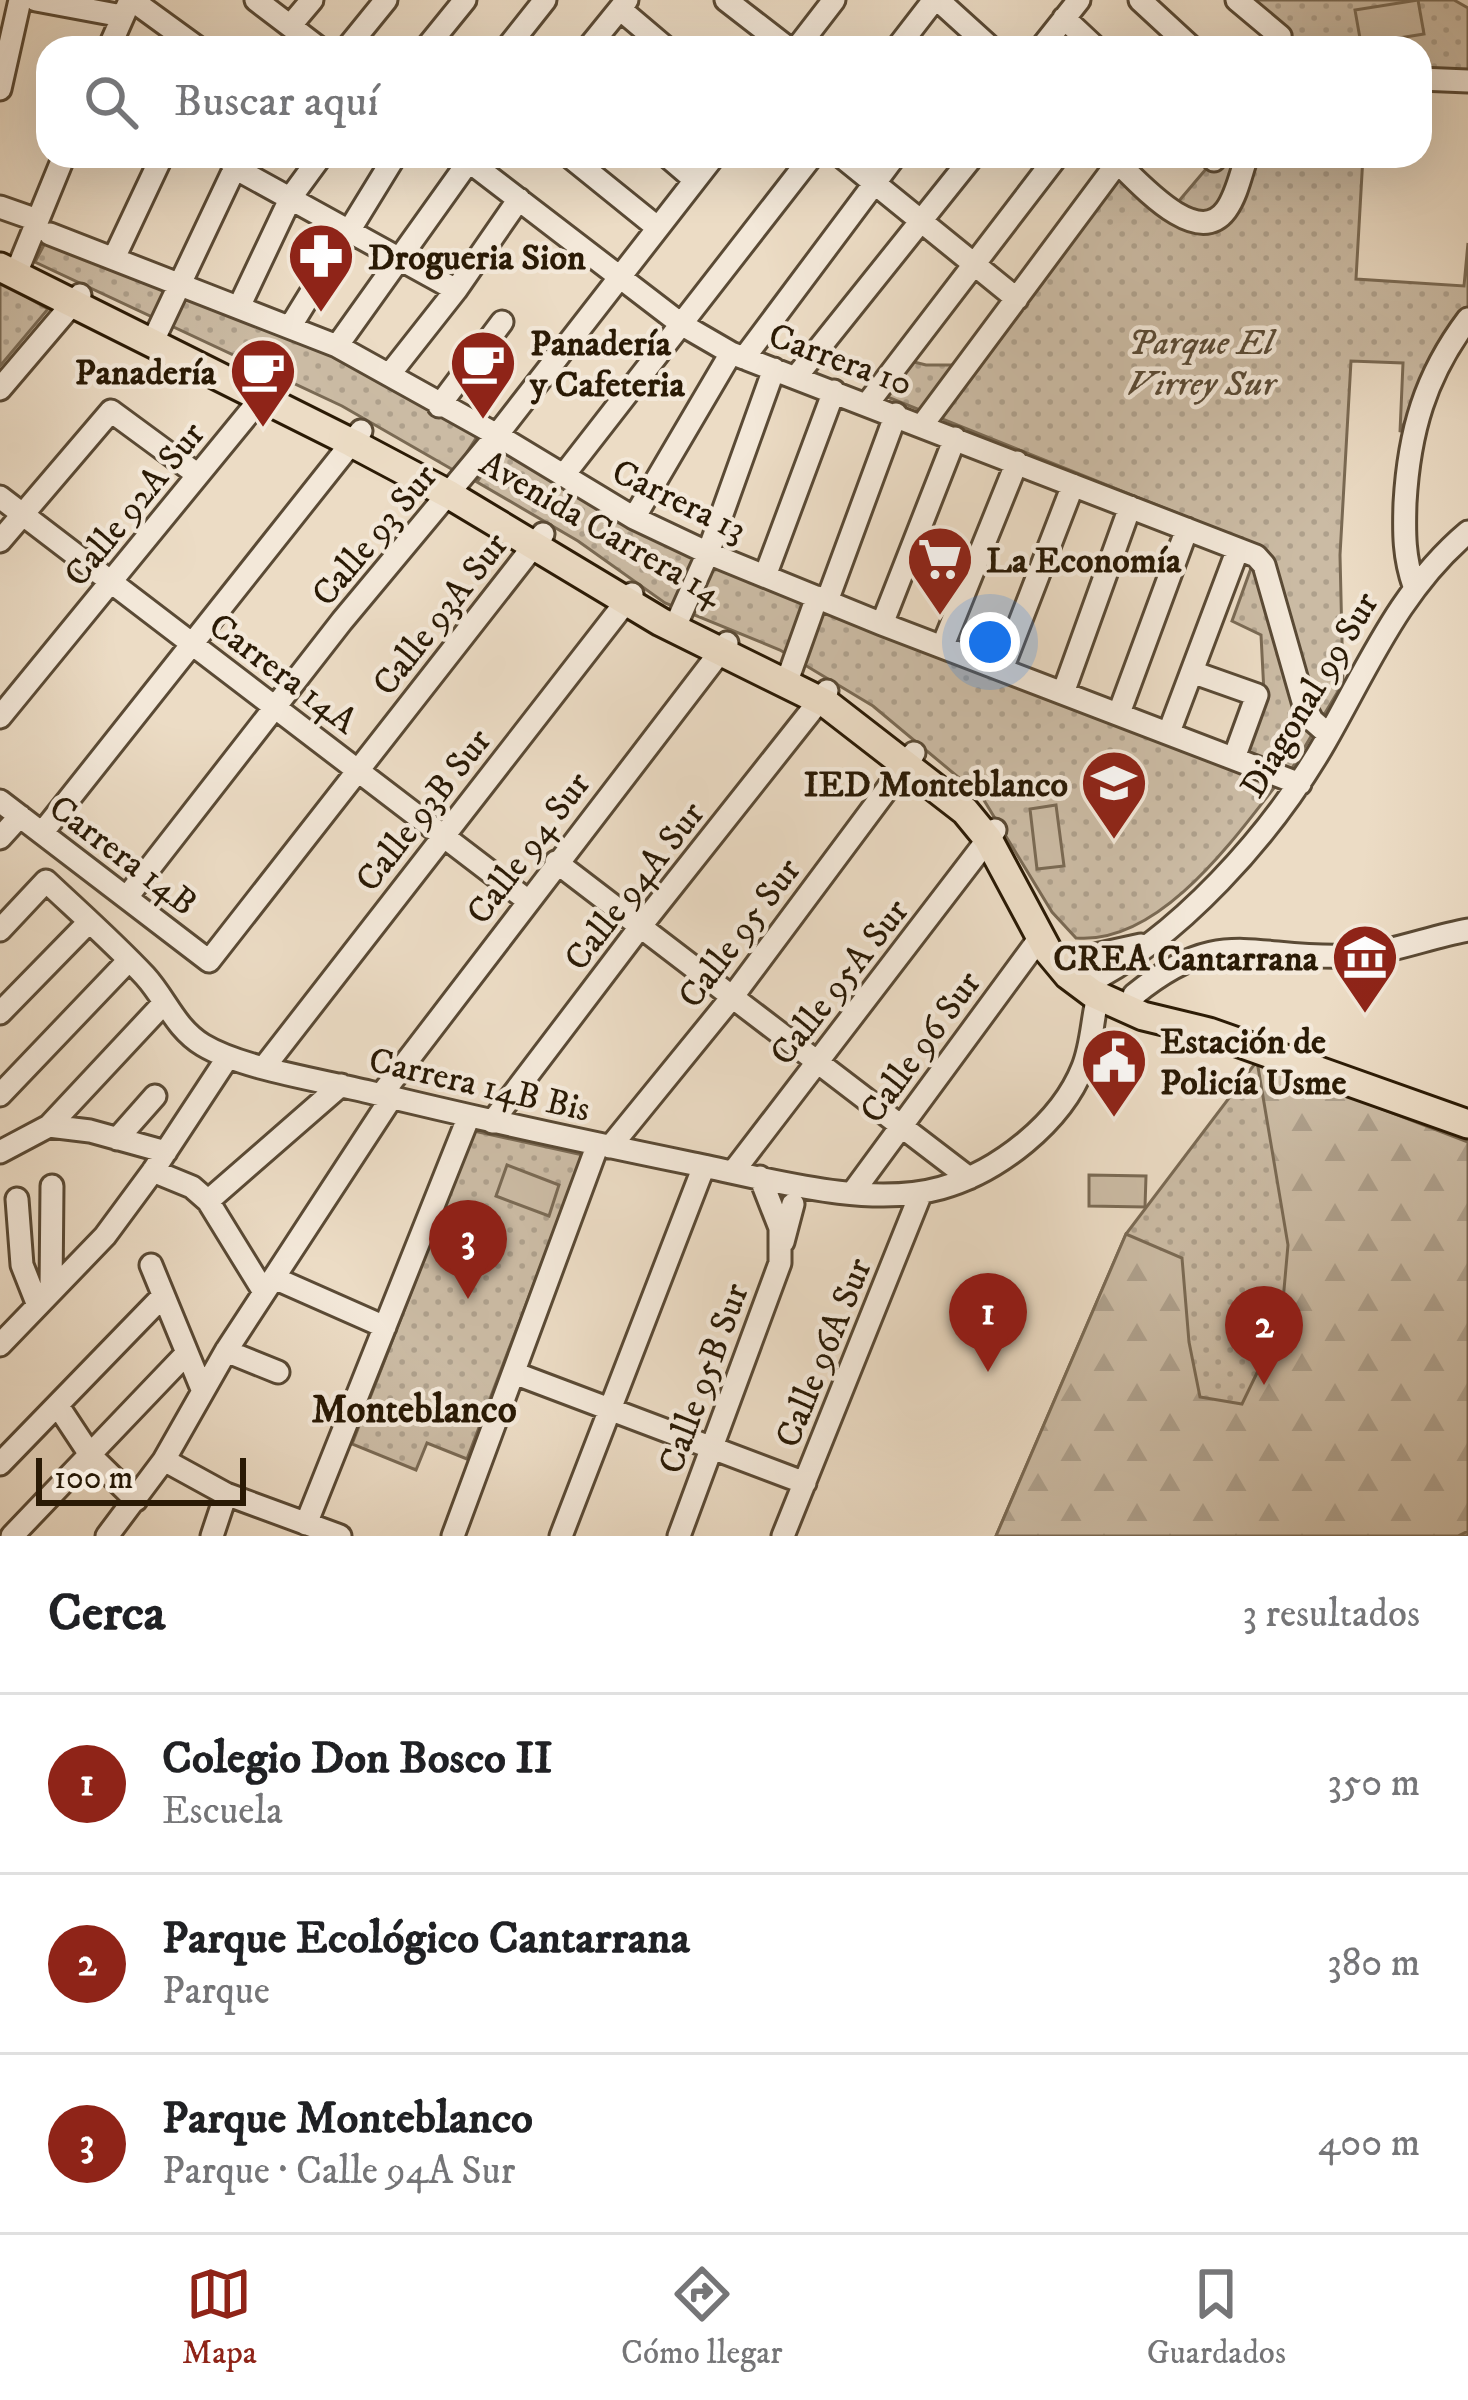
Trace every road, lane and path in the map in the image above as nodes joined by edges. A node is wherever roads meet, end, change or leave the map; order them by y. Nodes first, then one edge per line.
1 (20, 0) edge
2 (36, 0) edge
3 (256, 0) edge
4 (312, 0) edge
5 (386, 0) edge
6 (465, 0) edge
7 (545, 0) edge
8 (726, 0) edge
9 (936, 0) edge
10 (1140, 0) edge
11 (1238, 0) edge
12 (832, 1) edge
13 (623, 4) edge
14 (128, 6) edge
15 (1066, 8) edge
16 (290, 26) junction
17 (114, 36) edge
18 (178, 36) edge
19 (302, 36) edge
20 (357, 36) edge
21 (436, 36) edge
22 (516, 36) edge
23 (598, 36) edge
24 (654, 36) edge
25 (772, 36) edge
26 (806, 36) edge
27 (907, 36) edge
28 (974, 36) edge
29 (1048, 36) edge
30 (1087, 36) edge
31 (1179, 36) edge
32 (1272, 36) edge
33 (1432, 80) edge
34 (1468, 81) edge
35 (0, 89) edge
36 (61, 168) edge
37 (156, 168) edge
38 (234, 168) edge
39 (246, 168) edge
40 (312, 168) edge
41 (387, 168) edge
42 (474, 168) edge
43 (485, 168) edge
44 (584, 168) edge
45 (681, 168) edge
46 (704, 168) edge
47 (803, 168) edge
48 (856, 168) edge
49 (886, 168) edge
50 (963, 168) edge
51 (1048, 168) edge
52 (1108, 168) edge
53 (1124, 168) edge
54 (1243, 168) edge
55 (695, 180) junction
56 (874, 183) junction
57 (291, 197) junction
58 (519, 199) junction
59 (0, 207) edge
60 (921, 221) junction
61 (44, 227) junction
62 (658, 228) junction
63 (347, 231) junction
64 (114, 258) junction
65 (400, 262) junction
66 (6, 264) edge
67 (974, 264) junction
68 (621, 276) junction
69 (179, 283) junction
70 (456, 290) junction
71 (1017, 299) junction
72 (76, 300) junction
73 (239, 307) junction
74 (1468, 319) edge
75 (502, 322) dead end
76 (682, 324) junction
77 (290, 327) junction
78 (154, 338) junction
79 (337, 346) junction
80 (738, 355) junction
81 (774, 369) junction
82 (389, 375) junction
83 (796, 377) junction
84 (0, 388) edge
85 (834, 391) junction
86 (266, 392) junction
87 (868, 403) junction
88 (439, 406) junction
89 (896, 414) junction
90 (923, 424) junction
91 (497, 435) junction
92 (357, 437) junction
93 (955, 438) junction
94 (1017, 462) junction
95 (198, 475) junction
96 (563, 476) junction
97 (1073, 484) junction
98 (454, 490) junction
99 (0, 497) edge
100 (1130, 507) junction
101 (23, 514) junction
102 (634, 518) junction
103 (1187, 530) junction
104 (1468, 532) edge
105 (539, 540) junction
106 (0, 541) edge
107 (1238, 549) junction
108 (708, 553) junction
109 (765, 576) junction
110 (111, 582) junction
111 (1414, 586) junction
112 (629, 598) junction
113 (822, 598) junction
114 (676, 624) junction
115 (882, 624) junction
116 (192, 644) junction
117 (725, 645) junction
118 (943, 645) junction
119 (1002, 669) junction
120 (1192, 672) junction
121 (789, 675) junction
122 (1063, 693) junction
123 (824, 695) junction
124 (275, 707) junction
125 (1119, 713) junction
126 (0, 717) edge
127 (1169, 731) junction
128 (1329, 736) junction
129 (910, 758) junction
130 (1234, 758) junction
131 (357, 770) junction
132 (1300, 784) junction
133 (0, 801) edge
134 (20, 816) junction
135 (42, 833) junction
136 (992, 834) junction
137 (443, 836) junction
138 (0, 838) edge
139 (556, 862) junction
140 (127, 897) junction
141 (527, 900) junction
142 (88, 922) junction
143 (640, 927) junction
144 (0, 930) edge
145 (1468, 930) edge
146 (1039, 939) junction
147 (129, 960) junction
148 (209, 961) joint
149 (1084, 978) junction
150 (1134, 995) junction
151 (733, 996) junction
152 (164, 1003) junction
153 (0, 1013) edge
154 (1209, 1032) junction
155 (228, 1057) junction
156 (817, 1062) junction
157 (265, 1066) junction
158 (341, 1085) junction
159 (0, 1095) edge
160 (155, 1096) dead end
161 (386, 1096) junction
162 (470, 1117) junction
163 (492, 1122) junction
164 (1468, 1124) edge
165 (50, 1126) junction
166 (901, 1126) junction
167 (116, 1138) junction
168 (604, 1145) junction
169 (0, 1152) edge
170 (160, 1162) junction
171 (704, 1166) junction
172 (733, 1172) junction
173 (760, 1177) junction
174 (969, 1178) junction
175 (52, 1186) dead end
176 (853, 1192) junction
177 (921, 1193) junction
178 (17, 1199) dead end
179 (208, 1201) junction
180 (794, 1204) dead end
181 (783, 1243) junction
182 (151, 1265) dead end
183 (269, 1285) junction
184 (44, 1296) junction
185 (161, 1297) junction
186 (385, 1327) junction
187 (0, 1345) edge
188 (226, 1351) junction
189 (186, 1354) junction
190 (278, 1372) dead end
191 (514, 1373) junction
192 (202, 1389) junction
193 (58, 1406) junction
194 (609, 1409) junction
195 (712, 1448) junction
196 (91, 1456) junction
197 (164, 1460) junction
198 (0, 1464) edge
199 (805, 1483) junction
200 (226, 1494) junction
201 (136, 1500) junction
202 (306, 1524) junction
203 (12, 1536) edge
204 (107, 1536) edge
205 (212, 1536) edge
206 (337, 1536) edge
207 (453, 1536) edge
208 (561, 1536) edge
209 (679, 1536) edge
210 (784, 1536) edge

1 - 35 street
2 - 14 street
3 - 16 street
4 - 16 street
5 - 20 street
6 - 21 street
7 - 22 street
8 - 25 street
9 - 27 street
9 - 28 street
10 - 31 street
11 - 32 street
12 - 26 street
13 - 23 street
13 - 24 street
14 - 17 street
14 - 18 street
15 - 29 street
15 - 30 street
16 - 19 street
33 - 34 street
36 - 61 street
37 - 64 street
38 - 69 street
39 - 57 street
40 - 57 street
41 - 63 street
42 - 65 street
43 - 58 street, Carrera 10
44 - 62 street
45 - 55 street
46 - 55 street, Calle 93 Sur
47 - 76 street
48 - 56 street
49 - 56 street
50 - 60 street
51 - 67 street
52 - 71 street
53 - 54 street
55 - 62 street, Calle 93 Sur
56 - 60 street
56 - 80 street
57 - 63 street
57 - 73 street
58 - 68 street, Carrera 10
58 - 70 street
59 - 61 street, Carrera 13
60 - 67 street
60 - 83 street
61 - 64 street, Carrera 13
61 - 66 street
62 - 68 street, Calle 93 Sur
63 - 65 street
63 - 77 street
64 - 69 street, Carrera 13
65 - 70 street
65 - 79 street
66 - 72 main road, Avenida Carrera 14
67 - 71 street
67 - 87 street
68 - 76 street, Carrera 10
68 - 91 street, Calle 93 Sur
69 - 73 street, Carrera 13
69 - 78 street
70 - 82 street
71 - 90 street
72 - 78 main road, Avenida Carrera 14
72 - 84 street
73 - 77 street, Carrera 13
74 - 111 street
75 - 88 street
76 - 80 street, Carrera 10
76 - 96 street
77 - 79 street, Carrera 13
78 - 86 main road, Avenida Carrera 14
79 - 82 street, Carrera 13
80 - 81 street, Carrera 10
80 - 102 street
81 - 83 street, Carrera 10
81 - 108 street
82 - 88 street, Carrera 13
83 - 85 street, Carrera 10
85 - 87 street, Carrera 10
85 - 109 street
86 - 92 main road, Avenida Carrera 14
86 - 95 street, Calle 92A Sur
87 - 89 street, Carrera 10
88 - 91 street, Carrera 13
89 - 90 street, Carrera 10
89 - 113 street
90 - 93 street, Carrera 10
91 - 96 street, Carrera 13
91 - 98 street, Calle 93 Sur
92 - 98 main road, Avenida Carrera 14
92 - 116 street
93 - 94 street, Carrera 10
93 - 115 street
94 - 97 street, Carrera 10
94 - 118 street
95 - 101 street
95 - 110 street, Calle 92A Sur
96 - 102 street, Carrera 13
97 - 100 street, Carrera 10
97 - 119 street
98 - 105 main road, Avenida Carrera 14
98 - 124 street, Calle 93 Sur
99 - 101 street, Carrera 14A
100 - 103 street, Carrera 10
100 - 122 street
101 - 106 street
101 - 110 street, Carrera 14A
102 - 108 street, Carrera 13
103 - 107 street, Carrera 10
103 - 125 street
104 - 111 street, Diagonal 99 Sur
105 - 112 main road, Avenida Carrera 14
105 - 131 street, Calle 93A Sur
107 - 120 street
107 - 128 street
108 - 109 street, Carrera 13
108 - 114 street
109 - 113 street, Carrera 13
110 - 116 street, Carrera 14A
110 - 126 street, Calle 92A Sur
111 - 128 street, Diagonal 99 Sur
112 - 114 main road, Avenida Carrera 14
112 - 137 street, Calle 93B Sur
113 - 115 street, Carrera 13
113 - 121 street
114 - 117 main road, Avenida Carrera 14
115 - 118 street, Carrera 13
116 - 124 street, Carrera 14A
116 - 135 street
117 - 121 main road, Avenida Carrera 14
117 - 139 street, Calle 94 Sur
118 - 119 street, Carrera 13
119 - 122 street, Carrera 13
120 - 127 street
120 - 130 street
121 - 123 main road, Avenida Carrera 14
122 - 125 street, Carrera 13
123 - 129 main road, Avenida Carrera 14
123 - 143 street, Calle 94A Sur
124 - 131 street, Carrera 14A
124 - 140 street, Calle 93 Sur
125 - 127 street, Carrera 13
127 - 130 street, Carrera 13
128 - 132 street, Diagonal 99 Sur
129 - 136 main road, Avenida Carrera 14
129 - 151 street, Calle 95 Sur
130 - 132 street, Carrera 13
131 - 137 street, Carrera 14A
131 - 148 street, Calle 93A Sur
132 - 149 street, Diagonal 99 Sur
133 - 134 street, Carrera 14B
134 - 135 street, Carrera 14B
134 - 138 street
135 - 140 street, Carrera 14B
136 - 146 main road, Avenida Carrera 14
136 - 149 main road, Avenida Carrera 14
136 - 156 street, Calle 95A Sur
137 - 141 street, Carrera 14A
137 - 157 street, Calle 93B Sur
139 - 141 street, Calle 94 Sur
139 - 143 street
140 - 148 street, Carrera 14B
141 - 161 street, Calle 94 Sur
142 - 144 street, Carrera 14B Bis
142 - 147 street, Carrera 14B Bis
142 - 153 street
143 - 151 street
143 - 163 street, Calle 94A Sur
145 - 150 street
146 - 149 main road, Avenida Carrera 14
146 - 166 street, Calle 96 Sur
147 - 152 street, Carrera 14B Bis
147 - 159 street
149 - 150 main road, Avenida Carrera 14
149 - 154 main road, Avenida Carrera 14
149 - 174 street, Carrera 14B Bis
150 - 154 main road, Avenida Carrera 14
151 - 156 street
151 - 168 street, Calle 95 Sur
152 - 155 street, Carrera 14B Bis
152 - 165 street
154 - 164 main road, Avenida Carrera 14
155 - 157 street, Carrera 14B Bis
155 - 170 street
156 - 166 street
156 - 172 street, Calle 95A Sur
157 - 158 street, Carrera 14B Bis
158 - 161 street, Carrera 14B Bis
158 - 179 street
160 - 167 street
161 - 162 street, Carrera 14B Bis
161 - 183 street, Calle 94 Sur
162 - 163 street, Carrera 14B Bis
162 - 186 street
163 - 168 street, Carrera 14B Bis
165 - 167 street
165 - 169 street
166 - 174 street
166 - 176 street, Calle 96 Sur
167 - 170 street
168 - 171 street, Carrera 14B Bis
168 - 191 street, Calle 95 Sur
170 - 179 street
170 - 184 street
171 - 172 street, Carrera 14B Bis
171 - 194 street
172 - 173 street, Carrera 14B Bis
173 - 176 street, Carrera 14B Bis
173 - 181 street
174 - 177 street, Carrera 14B Bis
175 - 184 street
176 - 177 street, Carrera 14B Bis
177 - 199 street, Calle 96A Sur
178 - 184 street
179 - 183 street
180 - 181 street, Calle 95B Sur
181 - 195 street, Calle 95B Sur
182 - 185 street
183 - 186 street
183 - 188 street, Calle 94 Sur
184 - 187 street
185 - 189 street
185 - 193 street
186 - 202 street
188 - 190 street
188 - 192 street, Calle 94 Sur
189 - 192 street
189 - 196 street
191 - 194 street
191 - 207 street, Calle 95 Sur
192 - 197 street, Calle 94 Sur
193 - 196 street
193 - 198 street
194 - 195 street
194 - 208 street
195 - 199 street
195 - 209 street, Calle 95B Sur
196 - 201 street
196 - 203 street
197 - 200 street
197 - 201 street, Calle 94 Sur
199 - 210 street, Calle 96A Sur
200 - 202 street
200 - 205 street
201 - 204 street, Calle 94 Sur
202 - 206 street

